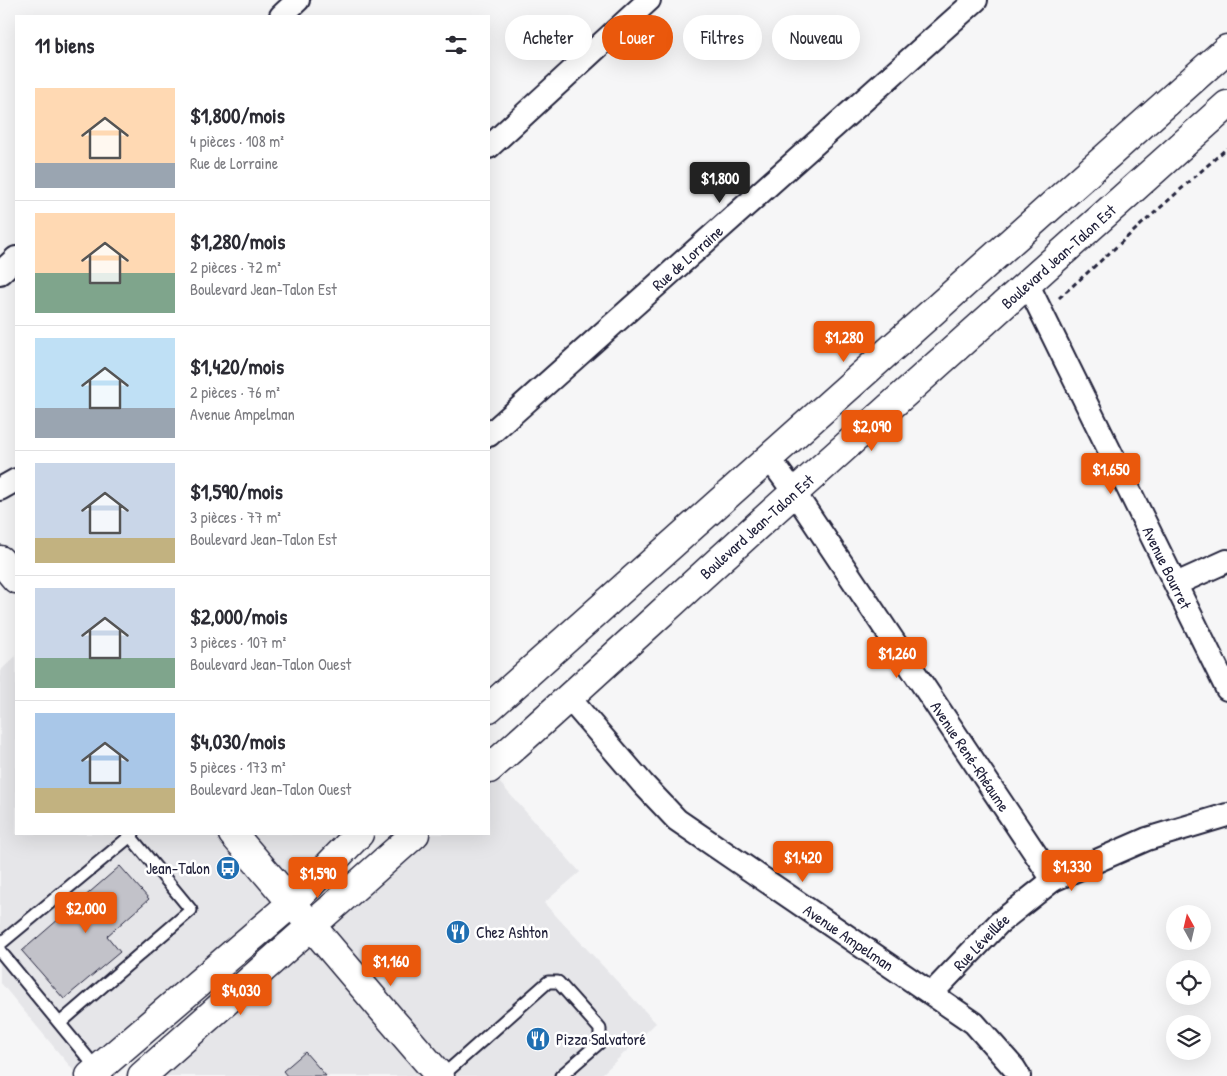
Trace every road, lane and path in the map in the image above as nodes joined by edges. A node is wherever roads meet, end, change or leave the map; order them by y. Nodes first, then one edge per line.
1 (298, 0) edge
2 (649, 0) edge
3 (976, 0) edge
4 (282, 15) edge
5 (1227, 50) edge
6 (1227, 104) edge
7 (490, 146) edge
8 (1227, 148) edge
9 (15, 259) edge
10 (0, 273) edge
11 (1028, 285) junction
12 (1042, 314) junction
13 (490, 434) edge
14 (769, 458) junction
15 (15, 481) edge
16 (0, 489) edge
17 (794, 492) junction
18 (0, 560) edge
19 (1227, 561) edge
20 (15, 578) edge
21 (1176, 584) junction
22 (1227, 689) edge
23 (569, 698) junction
24 (490, 707) edge
25 (490, 768) edge
26 (1227, 815) edge
27 (132, 835) edge
28 (234, 835) edge
29 (358, 835) edge
30 (414, 835) edge
31 (1053, 880) junction
32 (292, 903) junction
33 (312, 924) junction
34 (0, 944) edge
35 (0, 951) edge
36 (932, 993) junction
37 (60, 1023) junction
38 (94, 1073) edge
39 (142, 1076) edge
40 (441, 1076) edge
41 (561, 1076) edge
42 (1019, 1076) edge

1 - 4 street
2 - 7 street
3 - 13 street, Rue de Lorraine
5 - 14 street
6 - 11 street, Boulevard Jean-Talon Est
8 - 12 path
9 - 10 street
11 - 12 street, Avenue Bourret
11 - 17 street, Boulevard Jean-Talon Est
12 - 21 street, Avenue Bourret
14 - 17 street, Avenue René-Rhéaume
14 - 24 street
15 - 16 street
17 - 23 street, Boulevard Jean-Talon Est
17 - 31 street, Avenue René-Rhéaume
18 - 20 street
19 - 21 street
21 - 22 street, Avenue Bourret
23 - 25 street, Boulevard Jean-Talon Est
23 - 36 street, Avenue Ampelman
26 - 31 street, Rue Léveillée
27 - 34 lane
27 - 37 lane
28 - 32 street
29 - 32 street
30 - 33 street
31 - 36 street, Rue Léveillée
32 - 33 street
32 - 38 street
33 - 39 street
33 - 40 street
35 - 37 lane
36 - 42 street, Avenue Ampelman
37 - 38 lane
40 - 41 lane

